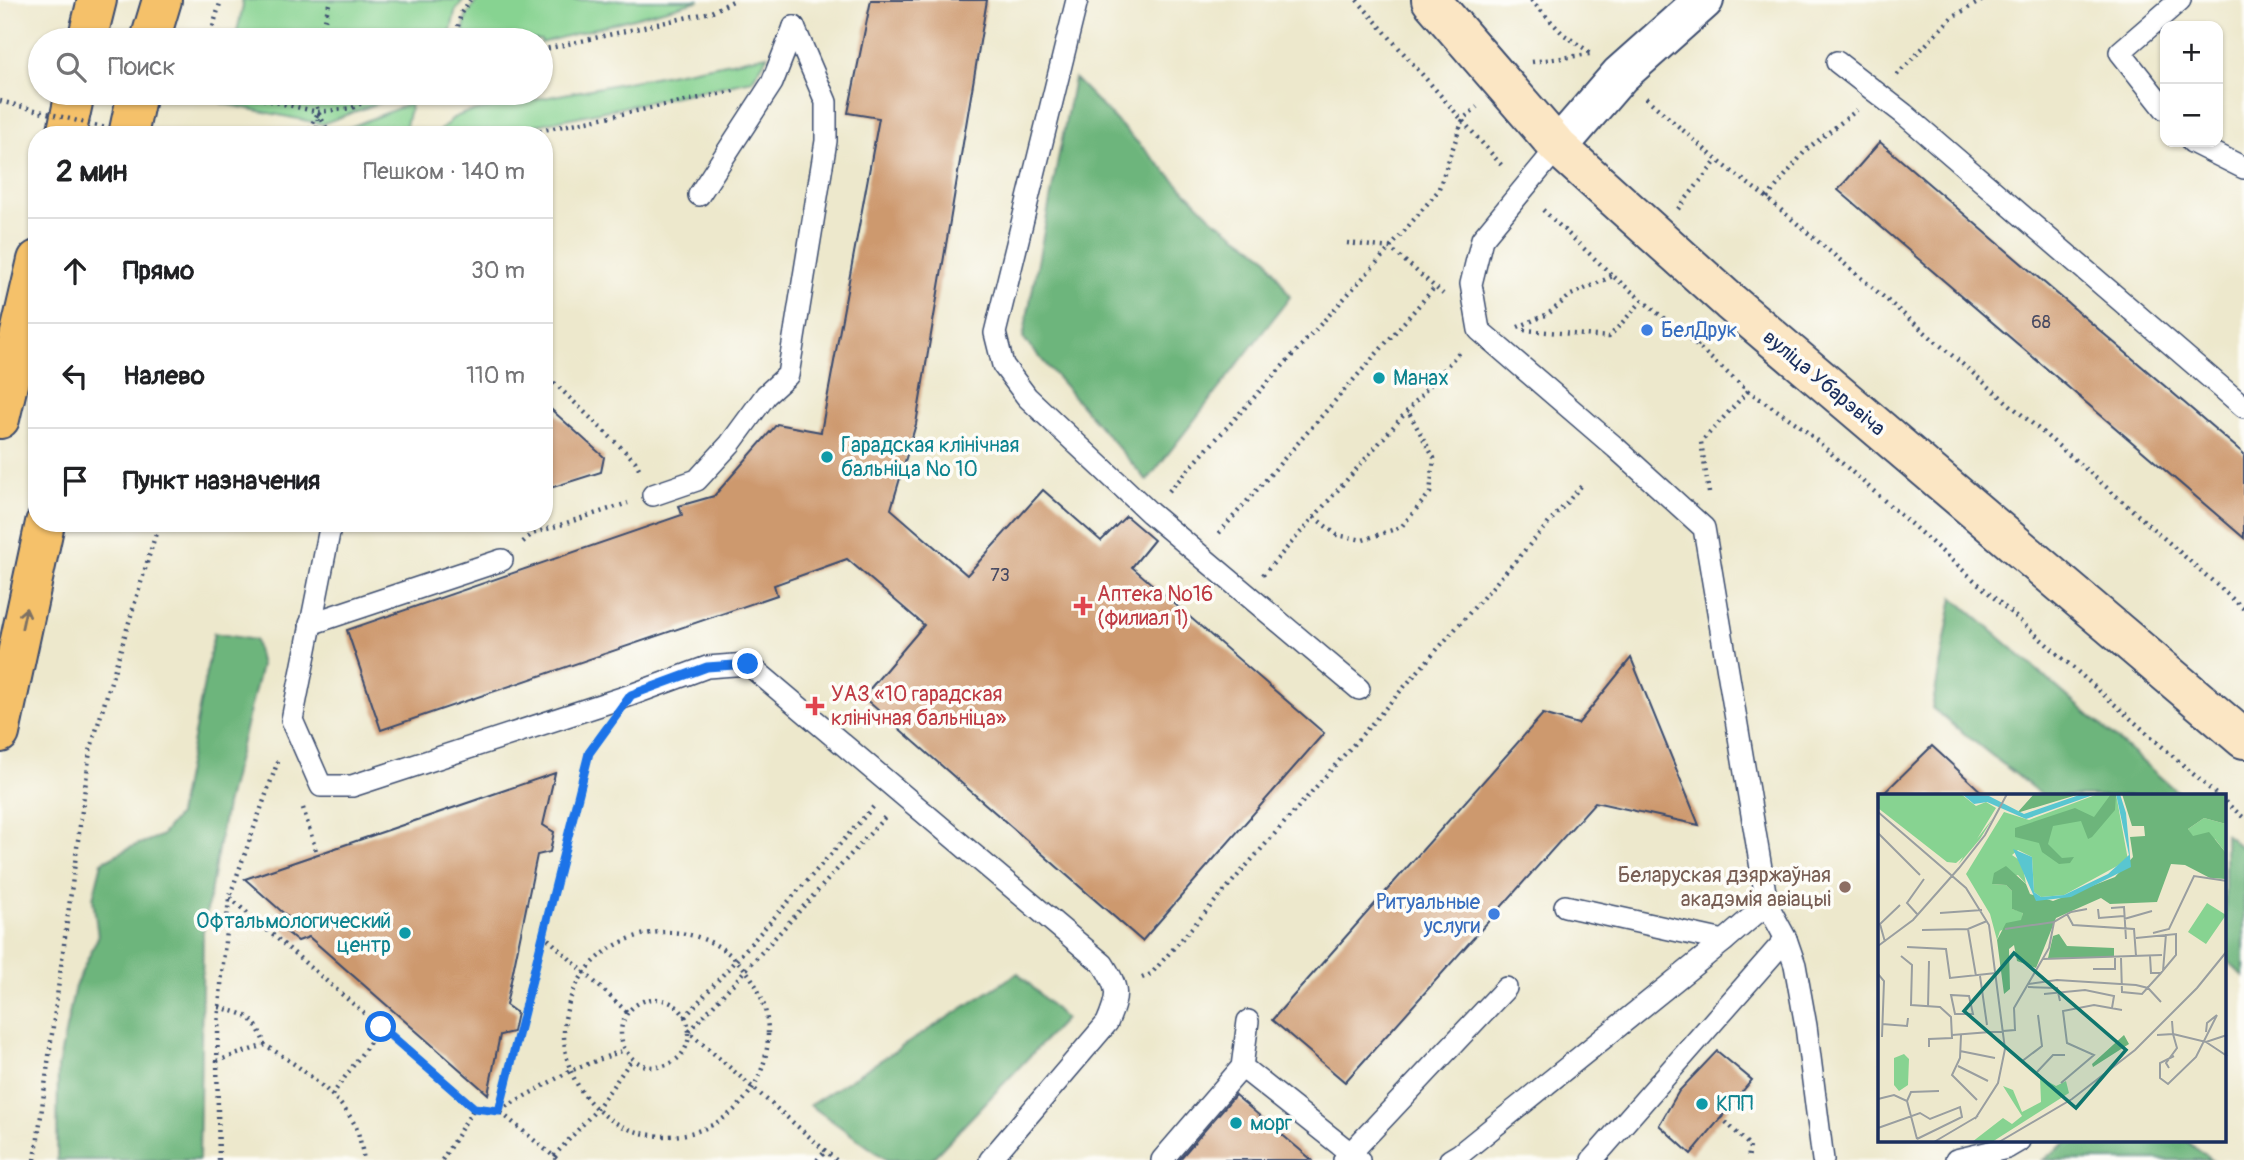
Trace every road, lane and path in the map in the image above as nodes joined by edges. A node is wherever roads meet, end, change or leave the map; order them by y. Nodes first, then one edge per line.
1 (97, 0) edge
2 (162, 0) edge
3 (221, 0) edge
4 (330, 0) edge
5 (470, 0) edge
6 (1077, 0) edge
7 (1430, 0) edge
8 (1531, 0) edge
9 (1704, 0) edge
10 (2180, 0) edge
11 (731, 1) edge
12 (91, 28) edge
13 (154, 28) edge
14 (213, 28) edge
15 (323, 28) edge
16 (458, 28) edge
17 (553, 47) edge
18 (1837, 62) dead end
19 (1528, 63) dead end
20 (1620, 75) junction
21 (772, 83) junction
22 (0, 100) edge
23 (2160, 103) edge
24 (72, 105) edge
25 (135, 105) edge
26 (288, 105) edge
27 (317, 105) edge
28 (358, 105) edge
29 (318, 112) junction
30 (1462, 119) dead end
31 (68, 126) edge
32 (97, 126) edge
33 (132, 126) edge
34 (311, 126) edge
35 (317, 126) edge
36 (325, 126) edge
37 (553, 128) edge
38 (1558, 147) junction
39 (2202, 147) edge
40 (1717, 160) junction
41 (2244, 168) edge
42 (699, 195) dead end
43 (1677, 211) dead end
44 (1347, 243) dead end
45 (1390, 248) junction
46 (1613, 276) dead end
47 (1435, 287) junction
48 (1445, 295) dead end
49 (28, 299) edge
50 (1642, 301) dead end
51 (1479, 330) junction
52 (553, 382) edge
53 (2244, 407) edge
54 (1408, 411) junction
55 (0, 419) edge
56 (1701, 442) dead end
57 (1584, 483) dead end
58 (653, 495) junction
59 (1150, 513) junction
60 (1314, 517) junction
61 (553, 527) edge
62 (43, 532) edge
63 (156, 532) edge
64 (329, 532) edge
65 (538, 532) edge
66 (1214, 539) dead end
67 (502, 560) joint
68 (1260, 578) dead end
69 (2244, 609) edge
70 (310, 624) junction
71 (1359, 689) dead end
72 (631, 695) junction
73 (292, 720) junction
74 (0, 733) edge
75 (2244, 738) edge
76 (898, 791) junction
77 (2216, 794) edge
78 (300, 801) dead end
79 (2226, 803) edge
80 (2244, 818) edge
81 (317, 854) dead end
82 (229, 898) junction
83 (1766, 904) junction
84 (1565, 906) dead end
85 (543, 934) junction
86 (1786, 940) junction
87 (1724, 942) junction
88 (737, 960) junction
89 (746, 971) junction
90 (586, 973) junction
91 (1506, 988) dead end
92 (1115, 989) junction
93 (219, 1007) junction
94 (627, 1012) junction
95 (685, 1017) junction
96 (1248, 1021) dead end
97 (381, 1027) junction
98 (689, 1032) junction
99 (265, 1045) junction
100 (624, 1050) junction
101 (632, 1059) junction
102 (217, 1061) junction
103 (1242, 1067) junction
104 (570, 1071) junction
105 (754, 1088) junction
106 (332, 1095) junction
107 (474, 1108) junction
108 (596, 1110) junction
109 (499, 1111) junction
110 (1721, 1117) dead end
111 (2016, 1142) edge
112 (826, 1152) junction
113 (556, 1158) edge
114 (1351, 1158) edge
115 (35, 1160) edge
116 (219, 1160) edge
117 (364, 1160) edge
118 (442, 1160) edge
119 (817, 1160) edge
120 (836, 1160) edge
121 (990, 1160) edge
122 (1162, 1160) edge
123 (1450, 1160) edge
124 (1592, 1160) edge
125 (1748, 1160) edge
126 (1823, 1160) edge
127 (1956, 1160) edge

1 - 12 highway
2 - 13 highway
3 - 14 path
4 - 15 path
5 - 16 path
6 - 59 lane
7 - 38 main road, вуліца Убарэвіча
8 - 19 path
9 - 20 street
10 - 23 lane
11 - 17 path
18 - 53 lane
20 - 38 street
20 - 40 path
21 - 37 path
21 - 42 lane
21 - 58 lane
22 - 32 path, bridge
24 - 31 highway
25 - 33 highway
26 - 29 path
27 - 29 path
28 - 29 path
29 - 34 path
29 - 35 path
29 - 36 path
30 - 45 path
38 - 51 lane
38 - 75 main road, вуліца Убарэвіча
39 - 41 lane
40 - 43 path
40 - 69 path
44 - 45 path
45 - 47 path
45 - 59 path
46 - 50 path
47 - 48 path
47 - 66 path
49 - 55 highway
51 - 54 path
51 - 83 lane
52 - 58 path
54 - 60 path
54 - 60 path
56 - 77 path
57 - 92 path
58 - 61 path
59 - 71 lane
60 - 68 path
74 -> 62 highway
63 - 115 path
64 - 70 lane
65 - 67 path
67 - 70 lane
70 - 73 lane
72 - 73 lane
72 - 76 lane
72 - 85 path
73 - 82 path
76 - 88 path
76 - 89 path
76 - 92 lane
78 - 81 path
79 - 80 path
82 - 93 path
82 - 97 path
83 - 86 lane
83 - 87 lane
84 - 87 lane
85 - 90 path
85 - 109 path
86 - 124 lane
86 - 126 lane
87 - 123 lane
88 - 89 path
88 - 90 path
88 - 95 path
89 - 98 path
89 - 105 path
90 - 94 path
90 - 104 path
91 - 114 lane
92 - 121 lane
93 - 99 path
93 - 102 path
94 - 95 path
94 - 100 path
95 - 98 path
96 - 103 lane
97 - 106 path
97 - 107 path
98 - 101 path
98 - 105 path
99 - 102 path
99 - 106 path
100 - 101 path
100 - 104 path
101 - 108 path
102 - 116 path
103 - 114 lane
103 - 122 lane
104 - 108 path
104 - 109 path
105 - 108 path
105 - 112 path
106 - 117 path
107 - 109 path
107 - 118 path
108 - 113 path
109 - 113 path
110 - 125 path
111 - 127 lane
112 - 119 path
112 - 120 path

